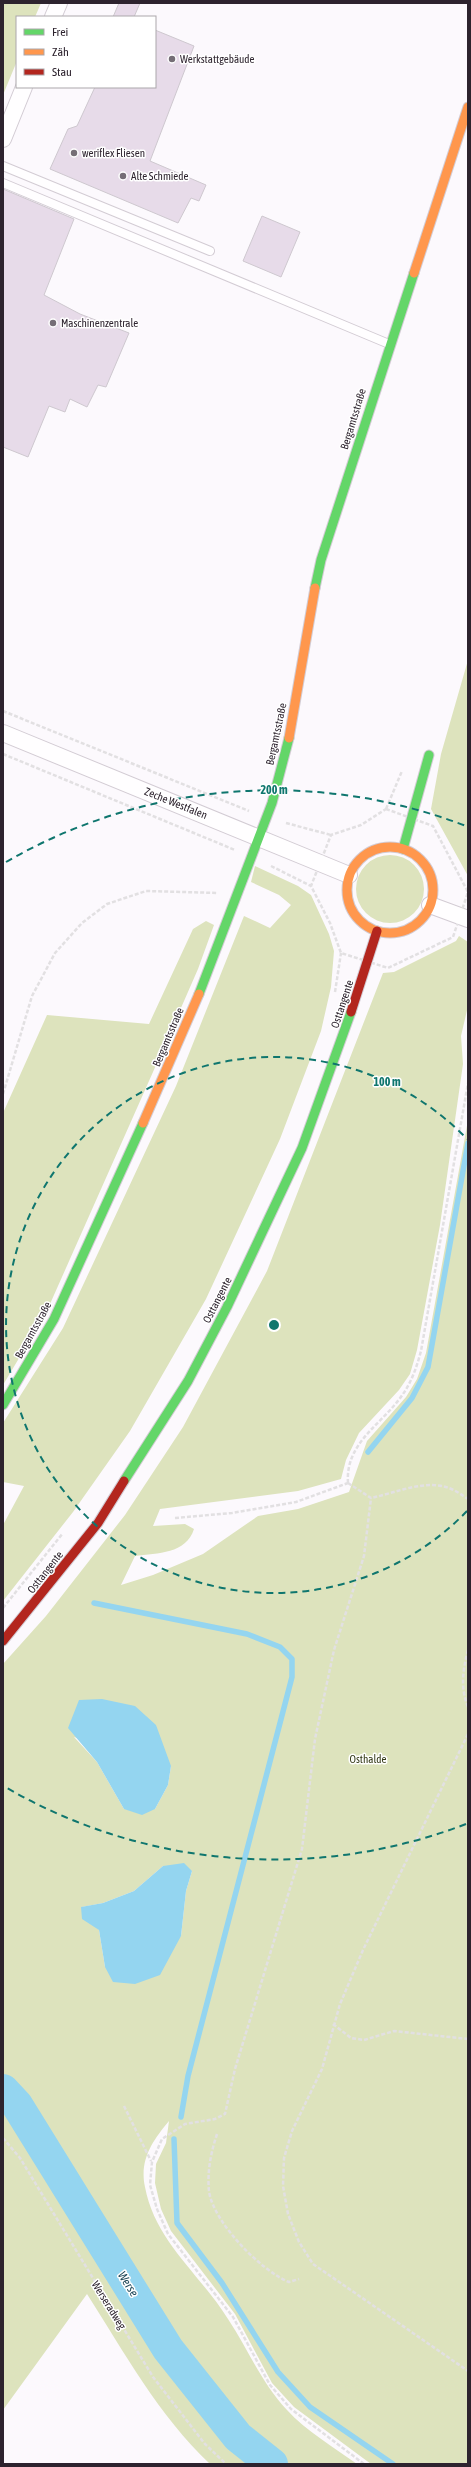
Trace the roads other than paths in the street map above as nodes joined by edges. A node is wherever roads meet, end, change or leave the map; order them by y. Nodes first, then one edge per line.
1 (59, 3) edge
2 (53, 16) edge
3 (24, 88) edge
4 (468, 107) edge
5 (3, 139) edge
6 (3, 166) edge
7 (3, 183) edge
8 (210, 251) dead end
9 (389, 344) junction
10 (3, 733) edge
11 (428, 755) dead end
12 (260, 837) junction
13 (403, 848) junction
14 (349, 875) junction
15 (430, 905) junction
16 (464, 918) edge
17 (377, 931) junction
18 (3, 1405) edge
19 (3, 1641) edge

1 - 2 street
3 - 5 street
4 - 9 street, Bergamtsstraße
6 - 8 lane
7 - 9 lane
9 - 12 street, Bergamtsstraße
10 - 12 street, Zeche Westfalen
11 - 13 street
12 - 14 street, Zeche Westfalen
12 - 18 street, Bergamtsstraße
13 - 14 street
13 - 15 street
14 - 17 street
15 - 16 street
15 - 17 street
17 - 19 street, Osttangente

